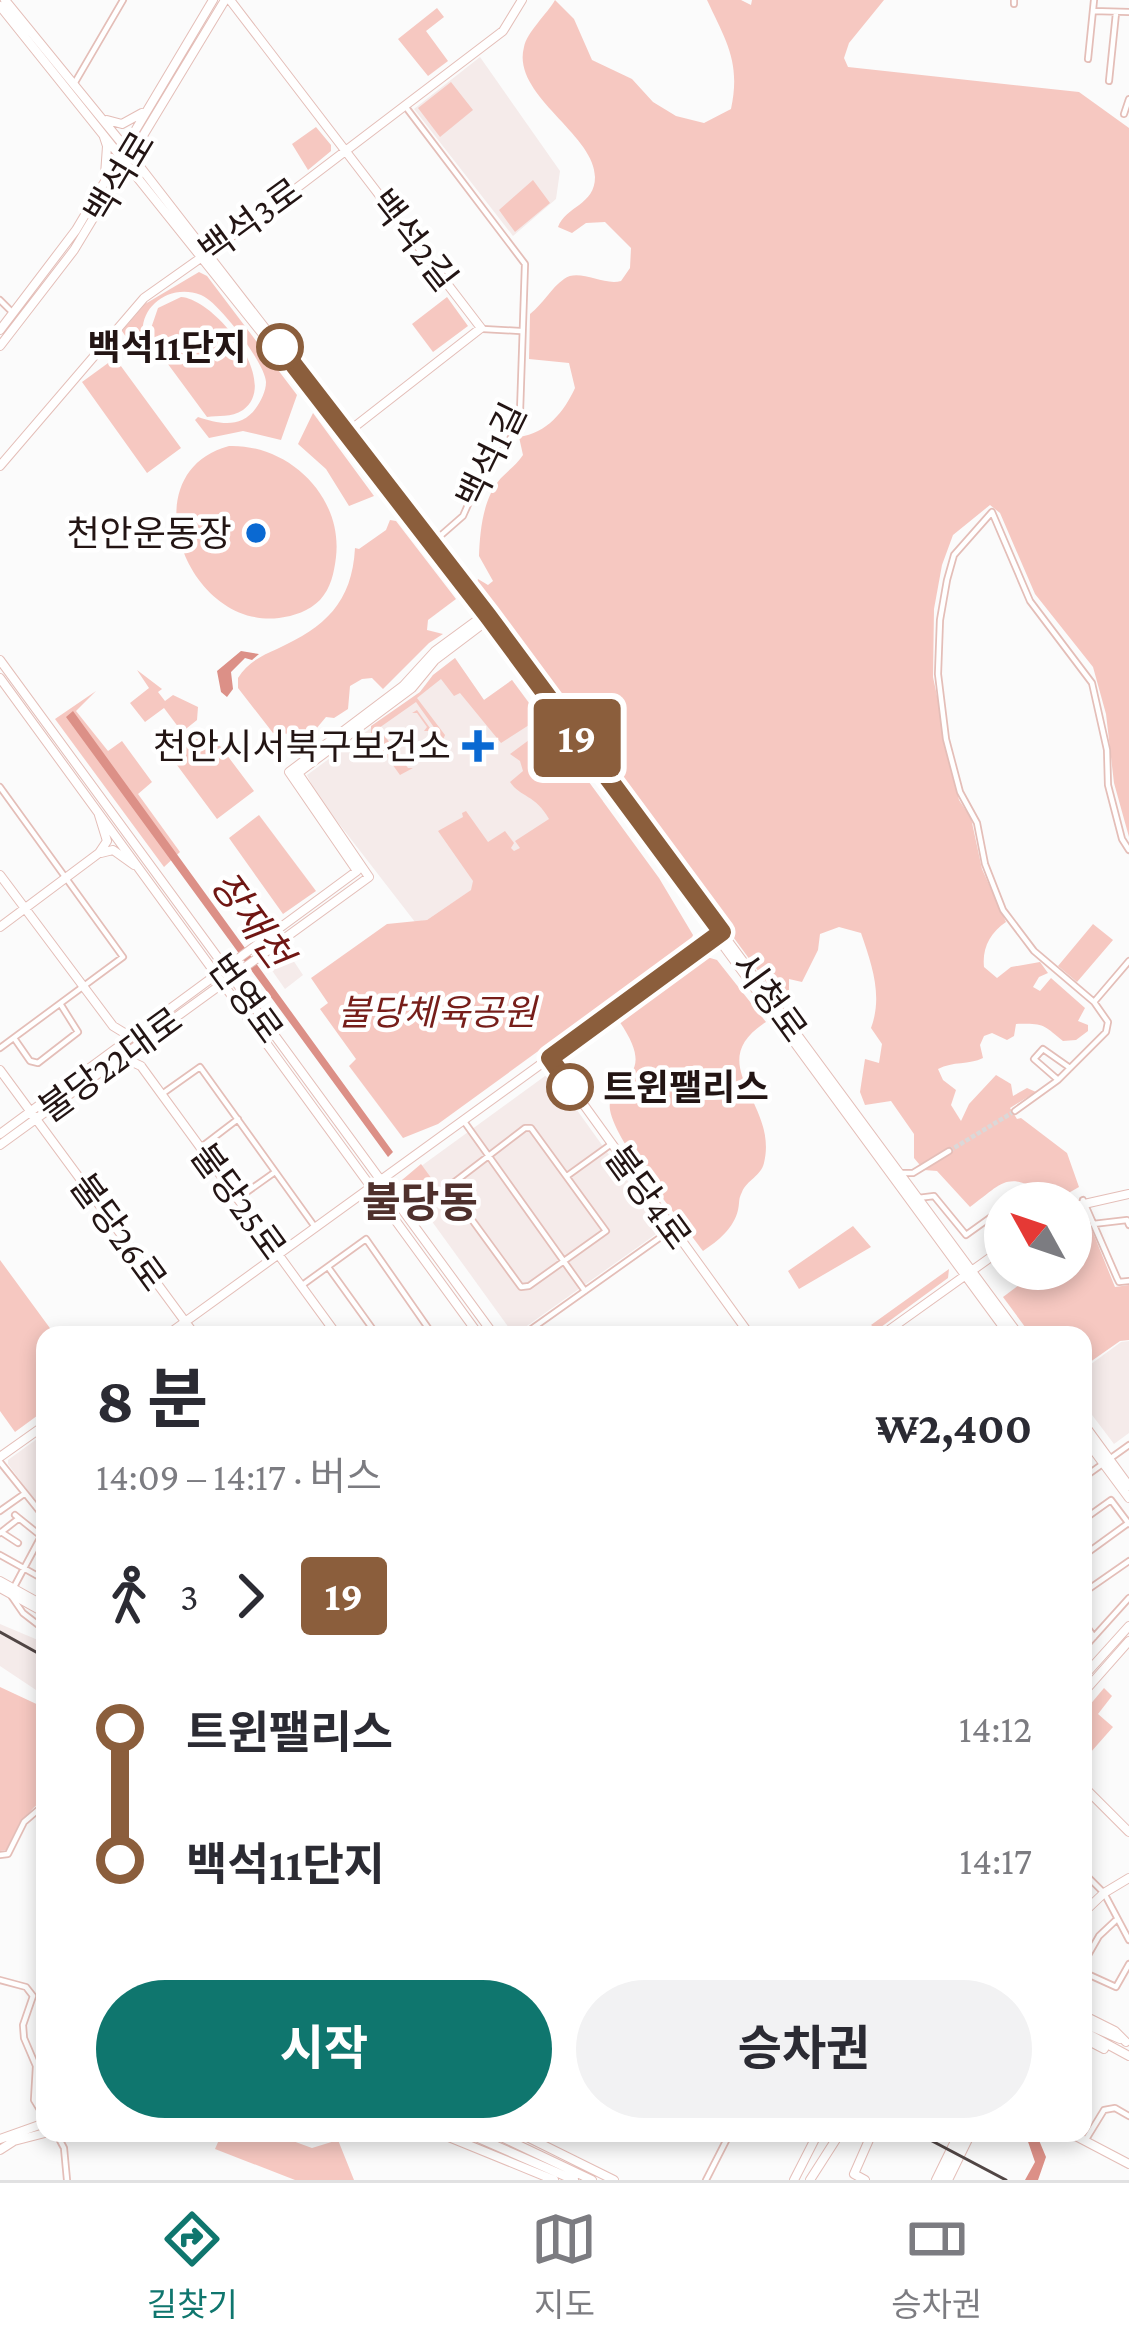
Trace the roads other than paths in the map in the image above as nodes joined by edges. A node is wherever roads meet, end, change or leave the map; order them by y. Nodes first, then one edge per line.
1 (123, 0) edge
2 (213, 0) edge
3 (228, 0) edge
4 (521, 0) edge
5 (1094, 0) edge
6 (2, 3) edge
7 (1093, 11) junction
8 (237, 12) junction
9 (1129, 12) edge
10 (1116, 13) junction
11 (214, 18) junction
12 (1088, 59) dead end
13 (1109, 82) dead end
14 (74, 84) junction
15 (1129, 99) edge
16 (405, 106) junction
17 (148, 108) junction
18 (1124, 114) dead end
19 (102, 118) junction
20 (102, 130) junction
21 (122, 149) junction
22 (344, 150) junction
23 (130, 159) junction
24 (103, 182) junction
25 (205, 254) junction
26 (0, 300) edge
27 (13, 313) junction
28 (481, 328) junction
29 (0, 330) edge
30 (520, 331) junction
31 (0, 346) edge
32 (344, 435) junction
33 (0, 466) edge
34 (430, 544) junction
35 (485, 618) junction
36 (0, 657) edge
37 (1, 680) edge
38 (0, 787) edge
39 (99, 815) junction
40 (1129, 850) edge
41 (99, 854) junction
42 (136, 866) junction
43 (0, 875) edge
44 (67, 878) junction
45 (334, 888) junction
46 (321, 897) junction
47 (328, 907) junction
48 (25, 909) junction
49 (313, 918) junction
50 (0, 927) edge
51 (719, 935) junction
52 (1129, 961) edge
53 (232, 969) junction
54 (218, 980) junction
55 (83, 987) junction
56 (1094, 1002) junction
57 (60, 1004) junction
58 (113, 1026) junction
59 (147, 1031) junction
60 (14, 1038) junction
61 (0, 1048) edge
62 (550, 1058) junction
63 (103, 1064) junction
64 (141, 1066) junction
65 (1070, 1069) junction
66 (0, 1070) edge
67 (1058, 1080) junction
68 (162, 1094) junction
69 (1015, 1111) tunnel mouth
70 (33, 1116) junction
71 (238, 1119) junction
72 (463, 1120) junction
73 (0, 1134) edge
74 (610, 1144) junction
75 (0, 1145) edge
76 (200, 1148) junction
77 (949, 1151) tunnel mouth
78 (489, 1154) junction
79 (275, 1172) junction
80 (899, 1172) junction
81 (914, 1173) junction
82 (567, 1176) junction
83 (375, 1183) junction
84 (1129, 1192) edge
85 (915, 1194) junction
86 (238, 1199) junction
87 (1092, 1199) edge
88 (1092, 1220) edge
89 (984, 1222) edge
90 (1094, 1224) junction
91 (1129, 1225) edge
92 (316, 1227) junction
93 (672, 1229) junction
94 (278, 1255) junction
95 (564, 1261) junction
96 (984, 1265) edge
97 (328, 1267) junction
98 (970, 1275) junction
99 (1129, 1281) edge
100 (301, 1286) junction
101 (585, 1291) junction
102 (185, 1322) junction
103 (179, 1326) edge
104 (188, 1326) edge
105 (330, 1326) edge
106 (371, 1326) edge
107 (428, 1326) edge
108 (472, 1326) edge
109 (487, 1326) edge
110 (536, 1326) edge
111 (743, 1326) edge
112 (899, 1326) edge
113 (1003, 1326) edge
114 (1012, 1326) edge
115 (36, 1432) edge
116 (1092, 1438) edge
117 (1129, 1445) edge
118 (1092, 1446) edge
119 (0, 1459) edge
120 (1106, 1462) junction
121 (1092, 1472) edge
122 (1129, 1486) edge
123 (0, 1492) edge
124 (24, 1494) junction
125 (1129, 1498) edge
126 (9, 1504) junction
127 (36, 1508) edge
128 (0, 1511) edge
129 (1092, 1514) edge
130 (1129, 1523) edge
131 (36, 1529) edge
132 (0, 1533) edge
133 (18, 1543) dead end
134 (36, 1546) edge
135 (1092, 1550) edge
136 (0, 1555) edge
137 (1129, 1561) edge
138 (24, 1568) junction
139 (36, 1575) edge
140 (0, 1585) edge
141 (1092, 1587) edge
142 (12, 1591) junction
143 (1129, 1598) edge
144 (36, 1605) edge
145 (36, 1623) edge
146 (1129, 1626) edge
147 (1092, 1633) edge
148 (1094, 1636) junction
149 (1092, 1638) edge
150 (1129, 1641) edge
151 (1092, 1667) edge
152 (1092, 1683) edge
153 (1092, 1795) edge
154 (36, 1811) edge
155 (1129, 1832) edge
156 (0, 1855) edge
157 (1129, 1878) edge
158 (1092, 1882) edge
159 (1104, 1893) junction
160 (1092, 1904) edge
161 (1116, 1920) junction
162 (1129, 1940) edge
163 (1092, 1948) edge
164 (1129, 1964) edge
165 (1092, 1976) edge
166 (0, 1980) edge
167 (1092, 2028) edge
168 (1092, 2031) edge
169 (1127, 2043) edge
170 (1129, 2056) edge
171 (36, 2104) edge
172 (1129, 2116) edge
173 (36, 2125) edge
174 (1092, 2130) edge
175 (36, 2135) edge
176 (0, 2139) edge
177 (61, 2142) edge
178 (462, 2142) edge
179 (487, 2142) edge
180 (512, 2142) edge
181 (537, 2142) edge
182 (725, 2142) edge
183 (813, 2142) edge
184 (834, 2142) edge
185 (868, 2142) edge
186 (960, 2142) edge
187 (1087, 2142) edge
188 (0, 2150) edge
189 (1129, 2164) edge
190 (67, 2180) edge
191 (554, 2180) edge
192 (574, 2180) edge
193 (592, 2180) edge
194 (614, 2180) edge
195 (706, 2180) edge
196 (794, 2180) edge
197 (810, 2180) edge
198 (865, 2180) edge
199 (939, 2180) edge

1 - 14 street
2 - 17 street, 백석로
3 - 8 street, 백석2길
3 - 11 street, 백석로
4 - 16 street, 백석3로
5 - 7 street
6 - 14 street
6 - 20 street
7 - 10 street
7 - 12 street
8 - 11 street
8 - 22 street, 백석2길
9 - 10 street
10 - 13 street
11 - 23 street, 백석로
14 - 19 street
15 - 18 street
16 - 22 street, 백석3로
16 - 30 street, 백석1길
17 - 19 street
17 - 21 street, 백석로
19 - 21 street
20 - 21 street
20 - 24 street
21 - 23 street, 시청로
21 - 24 street, 백석로
22 - 25 street, 백석3로
22 - 28 street, 백석2길
23 - 25 street, 시청로
23 - 31 street, 백석로
24 - 27 street, 백석로
25 - 32 street, 시청로
25 - 33 street, 백석3로
26 - 27 street
27 - 29 street, 백석로
28 - 30 street
28 - 32 street, 백석2길
30 - 34 street, 백석1길
32 - 34 street, 시청로
32 - 35 street, 시청로
34 - 35 street, 시청로
35 - 45 street
35 - 47 street
35 - 51 street, 시청로
36 - 53 street, 번영로
37 - 39 street, 번영로
38 - 44 street
39 - 41 street
39 - 42 street, 번영로
40 - 56 street
41 - 42 street
41 - 44 street
42 - 54 street, 번영로
43 - 48 street
44 - 48 street
44 - 55 street
45 - 46 street
45 - 47 street
46 - 49 street
46 - 53 street
47 - 49 street
48 - 50 street
48 - 55 street
49 - 53 street
51 - 62 street
51 - 80 street, 시청로
51 - 98 street, 시청로
52 - 56 street
53 - 54 street, 불당22대로
53 - 83 street, 번영로
54 - 59 street, 불당22대로
54 - 83 street, 번영로
55 - 57 street
55 - 58 street
56 - 65 street
57 - 60 street
57 - 60 street
58 - 59 street
58 - 63 street
59 - 63 street, 불당22대로
59 - 64 street
60 - 61 street
62 - 72 street
62 - 74 street, 불당4로
63 - 64 street
63 - 70 street, 불당22대로
64 - 68 street, 불당25로
65 - 67 street
65 - 67 street
66 - 70 street, 불당26로
67 - 69 street
68 - 71 street
68 - 76 street, 불당25로
70 - 73 street, 불당22대로
70 - 75 street, 불당22대로
70 - 102 street, 불당26로
71 - 76 street
71 - 79 street
72 - 78 street
72 - 83 street
74 - 82 street
74 - 93 street, 불당4로
76 - 86 street, 불당25로
77 - 81 street
78 - 82 street
78 - 95 street
78 - 95 street
79 - 86 street
79 - 92 street
80 - 81 street
80 - 85 street, 시청로
81 - 85 street
82 - 95 street
83 - 92 street
83 - 108 street, 번영로
83 - 109 street, 번영로
84 - 87 street
85 - 89 street
85 - 98 street, 시청로
86 - 94 street, 불당25로
88 - 90 street
90 - 91 street
90 - 99 street
92 - 94 street
93 - 101 street
93 - 111 street, 불당4로
94 - 100 street, 불당25로
94 - 102 street
95 - 101 street
96 - 98 street
97 - 100 street
97 - 106 street
97 - 107 street
98 - 112 street
98 - 113 street, 시청로
98 - 114 street, 시청로
100 - 105 street, 불당25로
101 - 110 street
102 - 103 street
102 - 104 street, 불당26로
115 - 119 street
116 - 120 street
117 - 120 street
118 - 120 street
119 - 124 street
120 - 121 street
120 - 122 street
120 - 125 street
123 - 126 street
124 - 126 street
124 - 127 street
126 - 128 street
129 - 130 street
130 - 135 street
131 - 132 street
132 - 133 street
134 - 138 street
136 - 138 street
137 - 141 street
138 - 139 street
138 - 142 street
140 - 142 street
142 - 144 street
142 - 145 street
143 - 148 street
146 - 151 street
147 - 148 street
148 - 149 street
150 - 152 street
153 - 155 street
154 - 156 street
157 - 159 street
158 - 159 street
159 - 160 street
159 - 161 street
161 - 162 street
161 - 163 street
164 - 165 street
166 - 171 street
167 - 169 street
168 - 170 street
172 - 174 street
173 - 176 street
175 - 188 street
177 - 190 street
178 - 191 street
179 - 192 street
180 - 193 street
181 - 194 street
182 - 195 street
183 - 196 street
184 - 197 street
185 - 198 street
186 - 199 street
187 - 189 street

